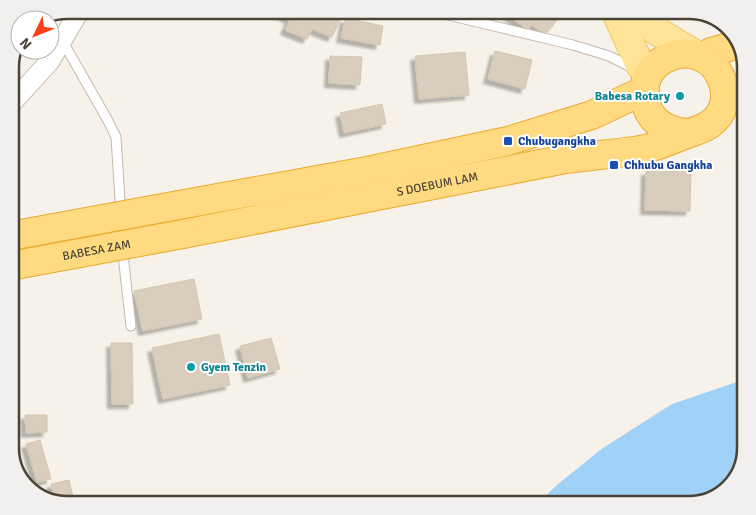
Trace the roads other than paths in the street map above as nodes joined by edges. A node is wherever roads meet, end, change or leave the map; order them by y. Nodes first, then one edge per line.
1 (75, 19) edge
2 (465, 19) edge
3 (619, 19) edge
4 (642, 19) edge
5 (62, 40) junction
6 (732, 46) edge
7 (701, 57) junction
8 (646, 83) junction
9 (19, 95) edge
10 (737, 109) edge
11 (701, 128) junction
12 (19, 234) edge
13 (183, 234) joint
14 (19, 264) edge
15 (131, 326) dead end

1 - 5 street
2 - 8 lane
3 - 8 main road
4 - 7 main road
5 - 9 street
5 - 15 lane
6 - 7 highway
7 - 8 highway
7 - 11 highway
8 - 11 highway
8 - 12 highway, bridge
10 - 11 highway, S DOEBUM LAM
11 - 13 highway, S DOEBUM LAM
13 - 14 highway, BABESA ZAM, bridge

